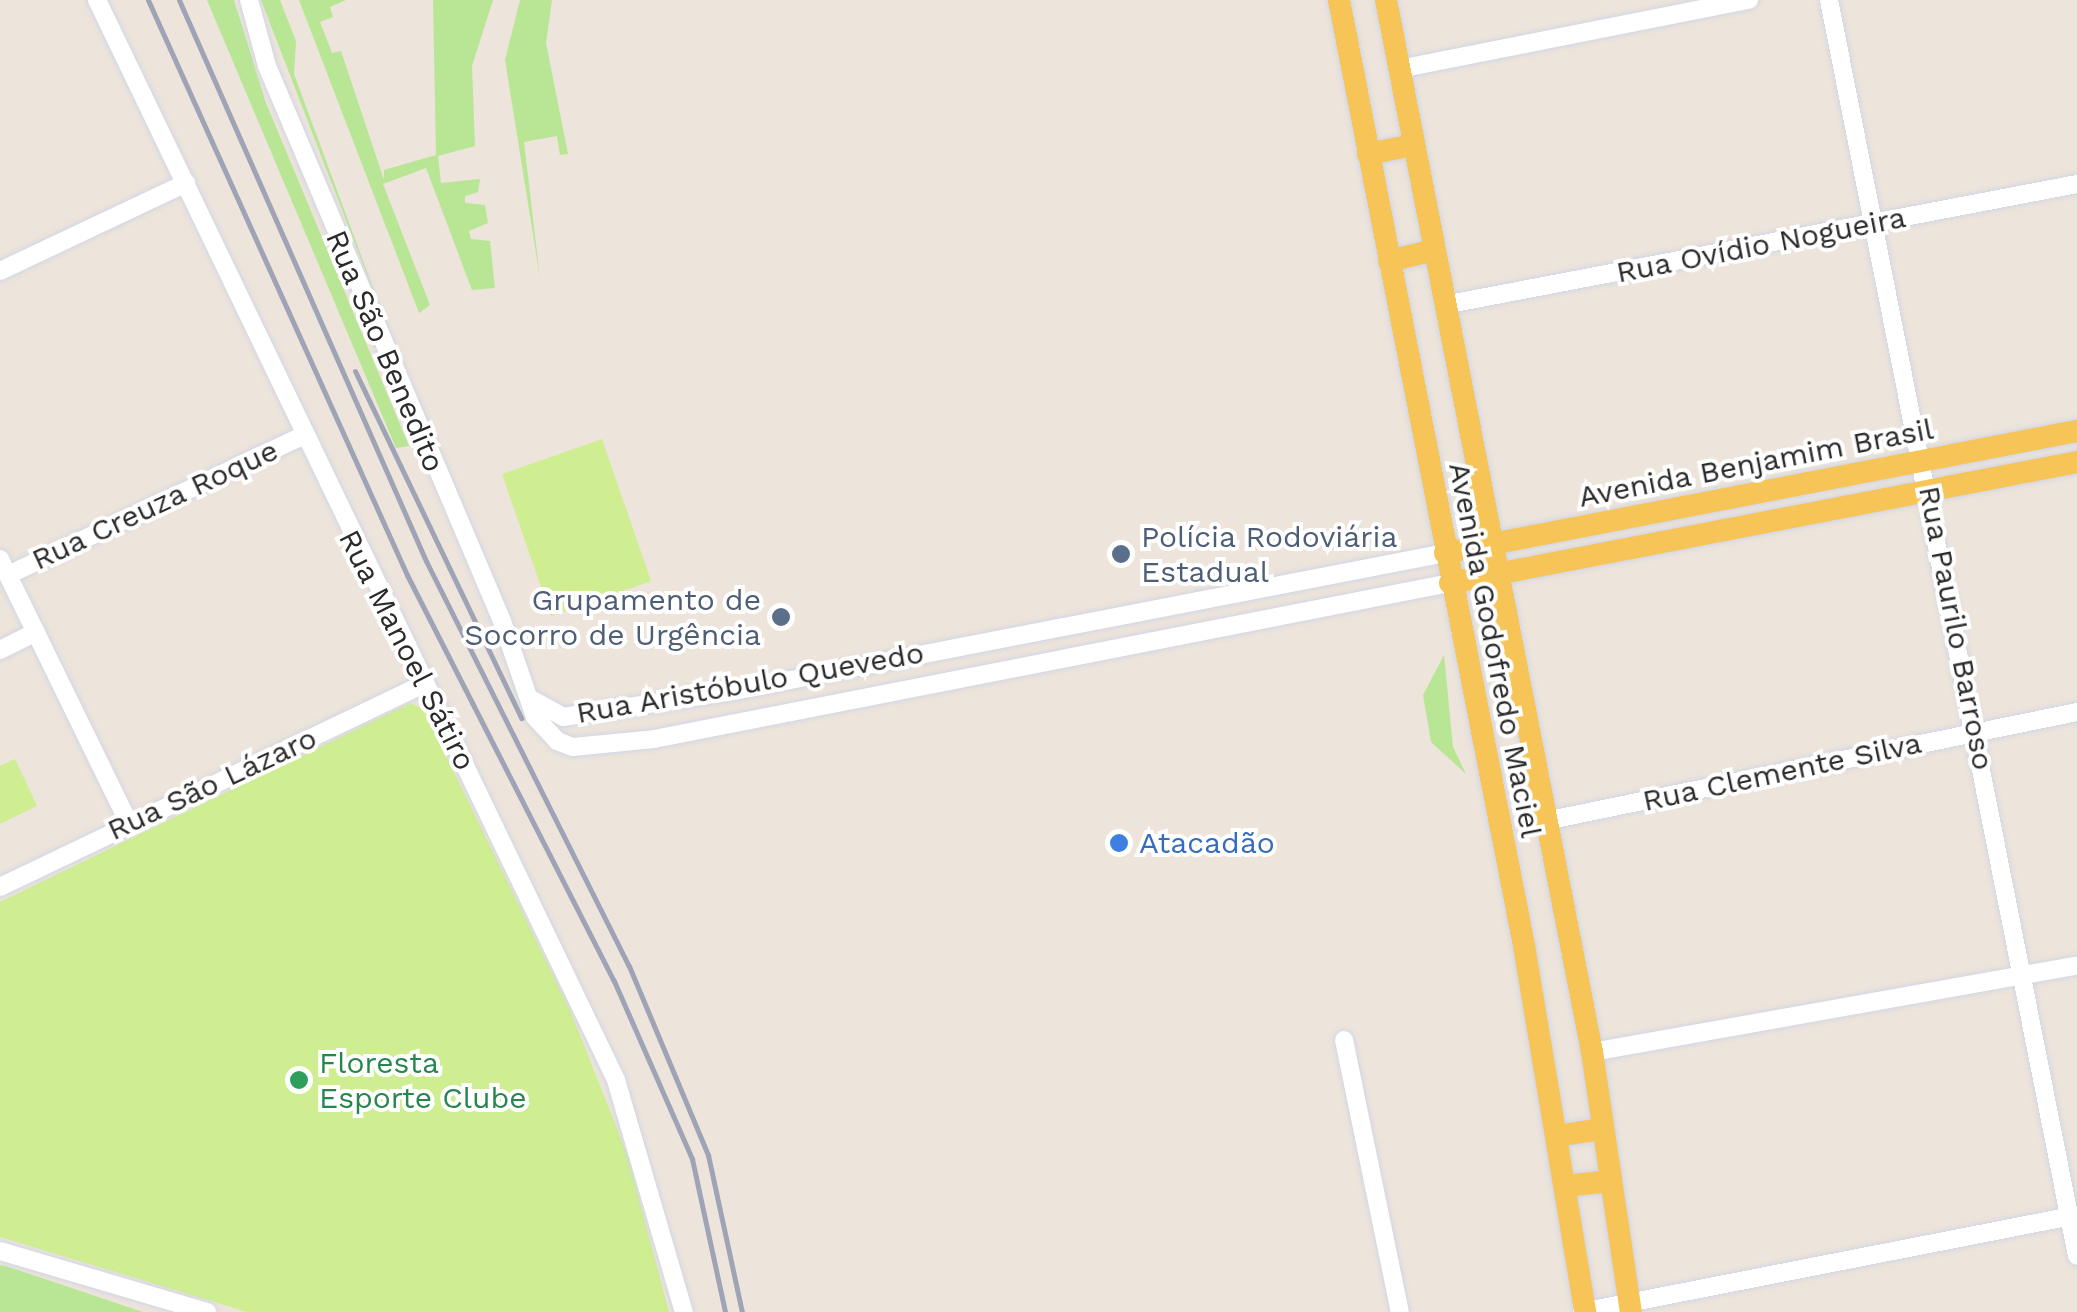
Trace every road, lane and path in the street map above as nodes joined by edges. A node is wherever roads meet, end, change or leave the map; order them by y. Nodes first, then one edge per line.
1 (96, 0) edge
2 (249, 0) edge
3 (1339, 0) edge
4 (1386, 0) edge
5 (1749, 0) edge
6 (1829, 0) edge
7 (1399, 69) junction
8 (1414, 144) junction
9 (1368, 154) junction
10 (186, 183) junction
11 (2077, 184) edge
12 (1877, 222) junction
13 (1434, 250) junction
14 (1389, 262) junction
15 (0, 272) edge
16 (1444, 306) junction
17 (2077, 431) edge
18 (302, 436) junction
19 (2077, 462) edge
20 (1923, 463) junction
21 (1929, 490) junction
22 (1492, 544) junction
23 (1446, 553) junction
24 (4, 567) edge
25 (1497, 574) junction
26 (1450, 583) junction
27 (36, 632) junction
28 (0, 650) edge
29 (425, 683) junction
30 (739, 690) junction
31 (531, 699) junction
32 (2077, 712) edge
33 (746, 720) junction
34 (1977, 730) junction
35 (1545, 821) junction
36 (128, 823) junction
37 (0, 887) edge
38 (2077, 966) edge
39 (2024, 976) junction
40 (1344, 1040) dead end
41 (1592, 1052) junction
42 (1602, 1129) junction
43 (1556, 1136) junction
44 (1611, 1181) junction
45 (1566, 1186) junction
46 (2073, 1216) edge
47 (0, 1251) edge
48 (2077, 1256) edge
49 (1630, 1307) edge
50 (207, 1312) edge
51 (684, 1312) edge
52 (1400, 1312) edge
53 (1584, 1312) edge

1 - 10 street, Rua Manoel Sátiro
2 - 31 street, Rua São Benedito
3 - 9 main road, Avenida Godofredo Maciel
4 - 7 main road, Avenida Godofredo Maciel
5 - 7 street
6 - 12 street, Rua Paurilo Barroso
7 - 8 main road, Avenida Godofredo Maciel
8 - 9 main road
8 - 13 main road, Avenida Godofredo Maciel
9 - 14 main road, Avenida Godofredo Maciel
10 - 15 street
10 - 18 street, Rua Manoel Sátiro
11 - 12 street, Rua Ovídio Nogueira
12 - 16 street, Rua Ovídio Nogueira
12 - 20 street, Rua Paurilo Barroso
13 - 14 main road
13 - 16 main road, Avenida Godofredo Maciel
14 - 23 main road, Avenida Godofredo Maciel
16 - 22 main road, Avenida Godofredo Maciel
17 - 20 main road, Avenida Benjamim Brasil
18 - 24 street, Rua Creuza Roque
18 - 29 street, Rua Manoel Sátiro
19 - 21 main road, Avenida Benjamim Brasil
20 - 21 street, Rua Paurilo Barroso
20 - 22 main road, Avenida Benjamim Brasil
21 - 25 main road, Avenida Benjamim Brasil
21 - 34 street, Rua Paurilo Barroso
22 - 23 main road, Avenida Benjamim Brasil
22 - 25 main road, Avenida Godofredo Maciel
23 - 26 main road, Avenida Godofredo Maciel
23 - 30 street, Rua Aristóbulo Quevedo
24 - 27 street
25 - 26 main road, Avenida Benjamim Brasil
25 - 35 main road, Avenida Godofredo Maciel
26 - 33 street, Rua Aristóbulo Quevedo
26 - 43 main road, Avenida Godofredo Maciel
27 - 28 street
27 - 36 street
29 - 36 street, Rua São Lázaro
29 - 51 street, Rua Manoel Sátiro
30 - 31 street, Rua Aristóbulo Quevedo
30 - 33 street
31 - 33 street, Rua Aristóbulo Quevedo
32 - 34 street, Rua Clemente Silva
34 - 35 street, Rua Clemente Silva
34 - 39 street, Rua Paurilo Barroso
35 - 41 main road, Avenida Godofredo Maciel
36 - 37 street, Rua São Lázaro
38 - 39 street
39 - 41 street
39 - 46 street, Rua Paurilo Barroso
40 - 52 street
41 - 42 main road, Avenida Godofredo Maciel
42 - 43 main road
42 - 44 main road, Avenida Godofredo Maciel
43 - 45 main road, Avenida Godofredo Maciel
44 - 45 main road
44 - 49 main road, Avenida Godofredo Maciel
45 - 53 main road, Avenida Godofredo Maciel
46 - 48 street, Rua Paurilo Barroso
46 - 49 street
47 - 50 street
49 - 53 street

